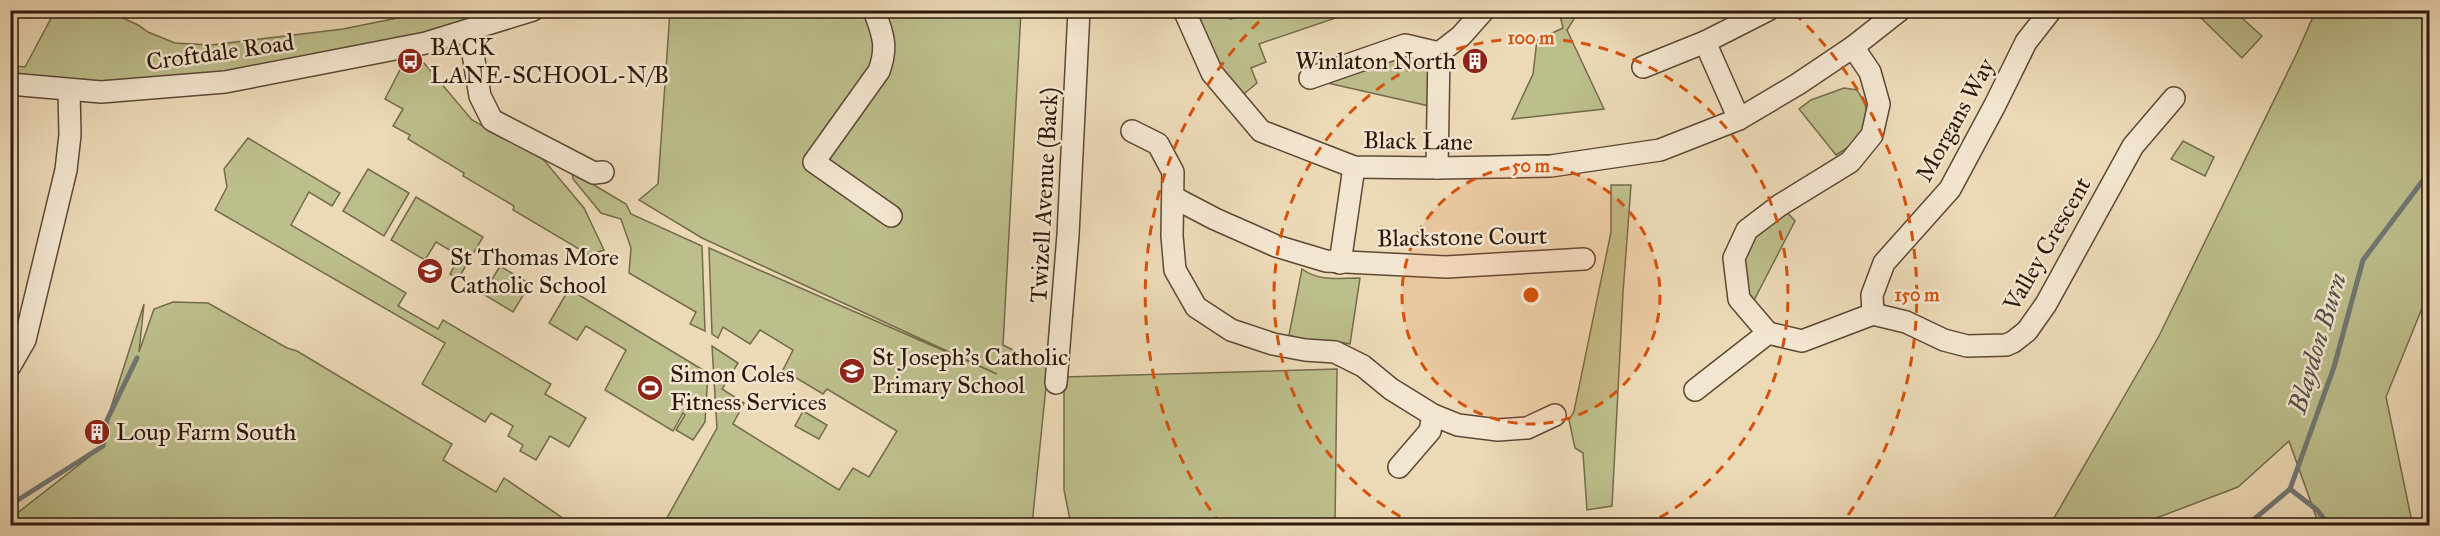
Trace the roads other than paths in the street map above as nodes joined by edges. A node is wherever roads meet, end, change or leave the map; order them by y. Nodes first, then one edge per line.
1 (533, 10) edge
2 (874, 10) edge
3 (1079, 10) edge
4 (1184, 10) edge
5 (1484, 10) edge
6 (1768, 10) edge
7 (1900, 10) edge
8 (2051, 10) edge
9 (469, 30) junction
10 (1705, 42) junction
11 (1853, 47) junction
12 (1439, 53) junction
13 (1642, 67) dead end
14 (1310, 78) dead end
15 (10, 84) edge
16 (69, 90) junction
17 (2174, 98) dead end
18 (1738, 119) junction
19 (1132, 131) dead end
20 (1354, 167) junction
21 (1437, 168) junction
22 (603, 172) dead end
23 (1173, 197) junction
24 (891, 216) dead end
25 (1584, 260) dead end
26 (1340, 263) junction
27 (1873, 314) junction
28 (1768, 333) junction
29 (10, 366) edge
30 (1056, 382) dead end
31 (1695, 390) dead end
32 (1433, 415) junction
33 (1556, 415) dead end
34 (1399, 467) dead end

1 - 9 street, Croftdale Road
2 - 24 street
3 - 30 street, Twizell Avenue (Back)
4 - 20 street, Black Lane
5 - 12 street
6 - 10 street
7 - 11 street, Black Lane
8 - 27 street, Morgans Way
9 - 16 street, Croftdale Road
9 - 22 street
10 - 13 street
10 - 18 street
11 - 18 street, Black Lane
11 - 28 street
12 - 14 street
12 - 21 street
15 - 16 street, Croftdale Road
16 - 29 street
17 - 27 street, Valley Crescent
18 - 21 street, Black Lane
19 - 23 street
20 - 21 street, Black Lane
20 - 26 street, Blackstone Court
23 - 26 street, Blackstone Court
23 - 32 street
25 - 26 street, Blackstone Court
27 - 28 street
28 - 31 street
32 - 33 street
32 - 34 street

